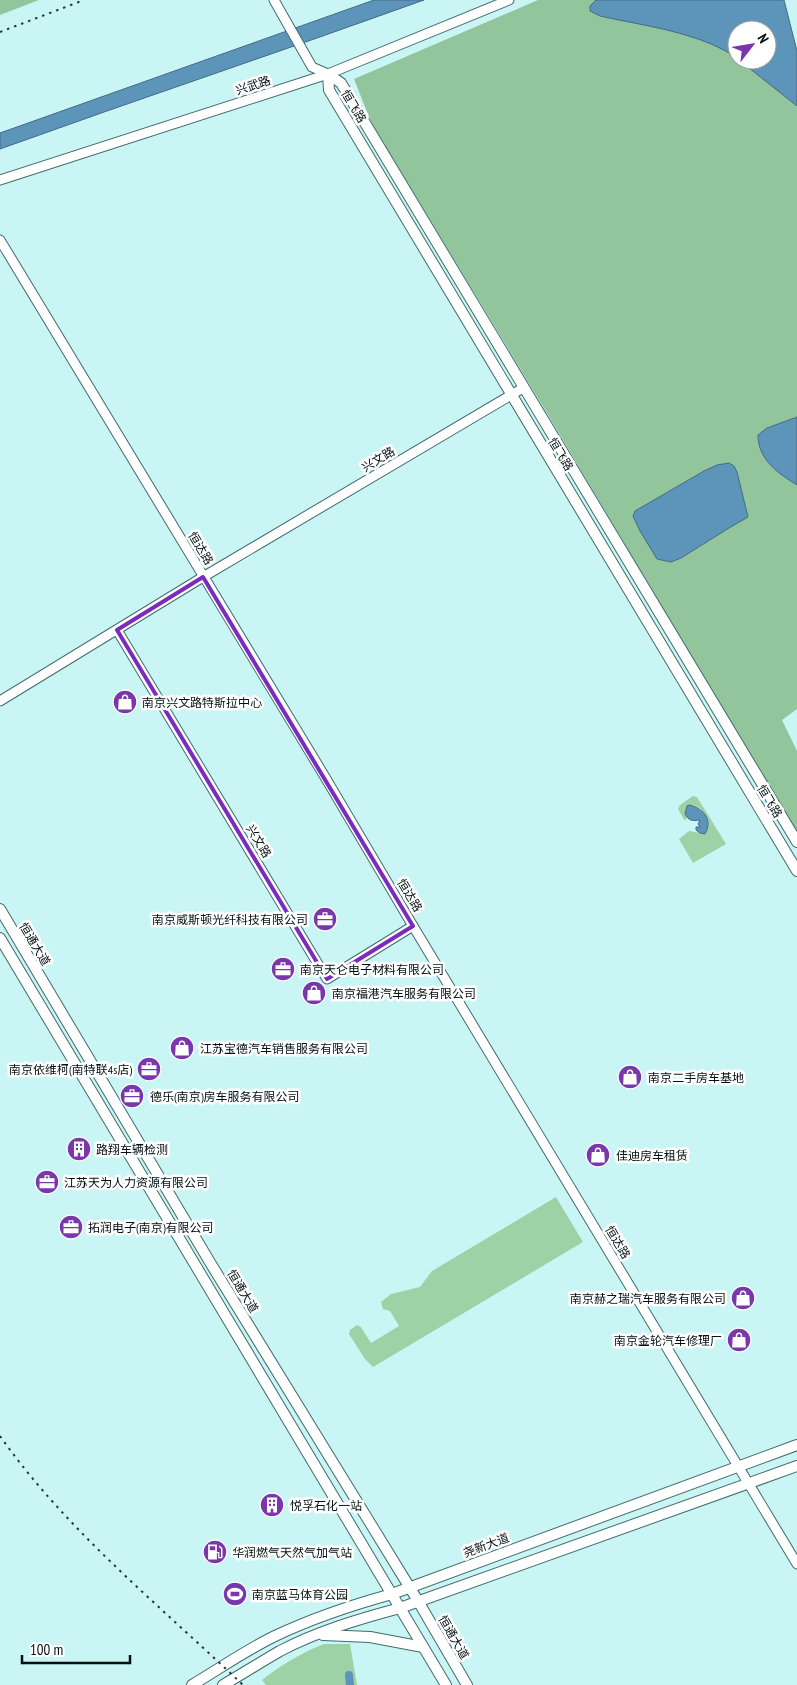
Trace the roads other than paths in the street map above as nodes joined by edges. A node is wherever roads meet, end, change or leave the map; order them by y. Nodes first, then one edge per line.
1 (274, 0) edge
2 (509, 0) edge
3 (328, 74) junction
4 (0, 180) edge
5 (0, 240) edge
6 (524, 388) junction
7 (512, 395) junction
8 (203, 577) junction
9 (117, 630) junction
10 (0, 701) edge
11 (797, 842) edge
12 (797, 871) edge
13 (0, 909) edge
14 (414, 926) junction
15 (0, 938) edge
16 (797, 1445) edge
17 (739, 1466) junction
18 (797, 1466) edge
19 (748, 1484) junction
20 (797, 1564) edge
21 (409, 1587) junction
22 (392, 1594) junction
23 (418, 1601) junction
24 (400, 1608) junction
25 (317, 1635) junction
26 (423, 1647) junction
27 (192, 1685) edge
28 (223, 1685) edge
29 (446, 1685) edge
30 (467, 1685) edge

1 - 3 street
2 - 3 street, 兴武路
3 - 4 street, 兴武路
3 - 6 main road, 恒飞路
3 - 7 main road, 恒飞路
5 - 8 street, 恒达路
6 - 7 street, 兴文路
6 - 11 main road, 恒飞路
7 - 8 street, 兴文路
7 - 12 main road, 恒飞路
8 - 9 street, 兴文路
8 - 14 street, 恒达路
9 - 10 street, 兴文路
9 - 14 street, 兴文路
13 - 21 main road, 恒通大道
14 - 17 street, 恒达路
15 - 22 main road
16 - 17 main road, 尧新大道
17 - 19 street, 恒达路
17 - 21 main road, 尧新大道
18 - 19 main road
19 - 20 street, 恒达路
19 - 23 main road
21 - 22 main road, 尧新大道
21 - 23 main road, 恒通大道
22 - 24 main road
22 - 27 main road, 尧新大道
23 - 24 main road
23 - 30 main road, 恒通大道
24 - 25 main road
24 - 26 main road
25 - 26 main road
25 - 28 main road
26 - 29 main road

